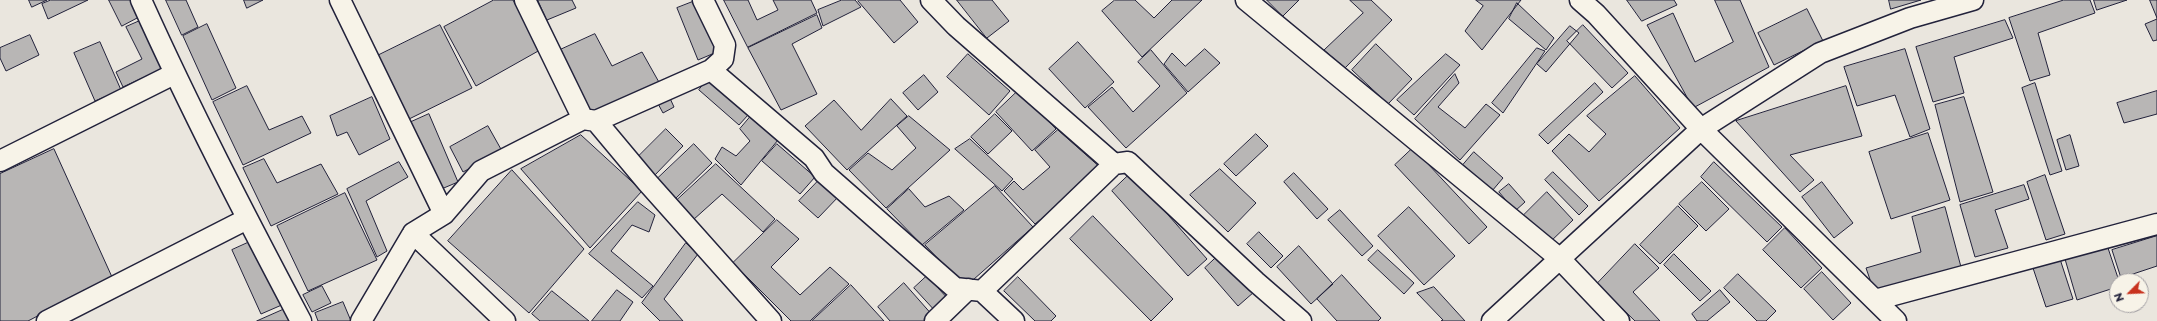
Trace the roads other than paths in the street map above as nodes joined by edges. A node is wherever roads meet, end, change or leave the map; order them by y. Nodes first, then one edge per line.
1 (141, 0) edge
2 (340, 0) edge
3 (524, 0) edge
4 (703, 0) edge
5 (931, 0) edge
6 (1246, 0) edge
7 (1580, 0) edge
8 (1973, 0) edge
9 (711, 70) junction
10 (174, 74) junction
11 (589, 120) junction
12 (1701, 129) junction
13 (0, 161) edge
14 (1114, 164) junction
15 (444, 214) junction
16 (247, 219) junction
17 (2157, 224) edge
18 (412, 233) junction
19 (1559, 258) junction
20 (975, 290) junction
21 (1875, 300) junction
22 (47, 321) edge
23 (301, 321) edge
24 (361, 321) edge
25 (505, 321) edge
26 (771, 321) edge
27 (935, 321) edge
28 (1014, 321) edge
29 (1301, 321) edge
30 (1492, 321) edge
31 (1619, 321) edge
32 (1896, 321) edge

1 - 10 street
2 - 15 street
3 - 11 street
4 - 9 street
5 - 14 street
6 - 19 street
7 - 12 street
8 - 12 street
9 - 11 street
9 - 20 street
10 - 13 street
10 - 16 street
11 - 15 street
11 - 26 street
12 - 19 street
12 - 21 street
14 - 20 street
14 - 29 street
15 - 18 street
16 - 22 street
16 - 23 street
17 - 21 street
18 - 24 street
18 - 25 street
19 - 30 street
19 - 31 street
20 - 27 street
20 - 28 street
21 - 32 street

